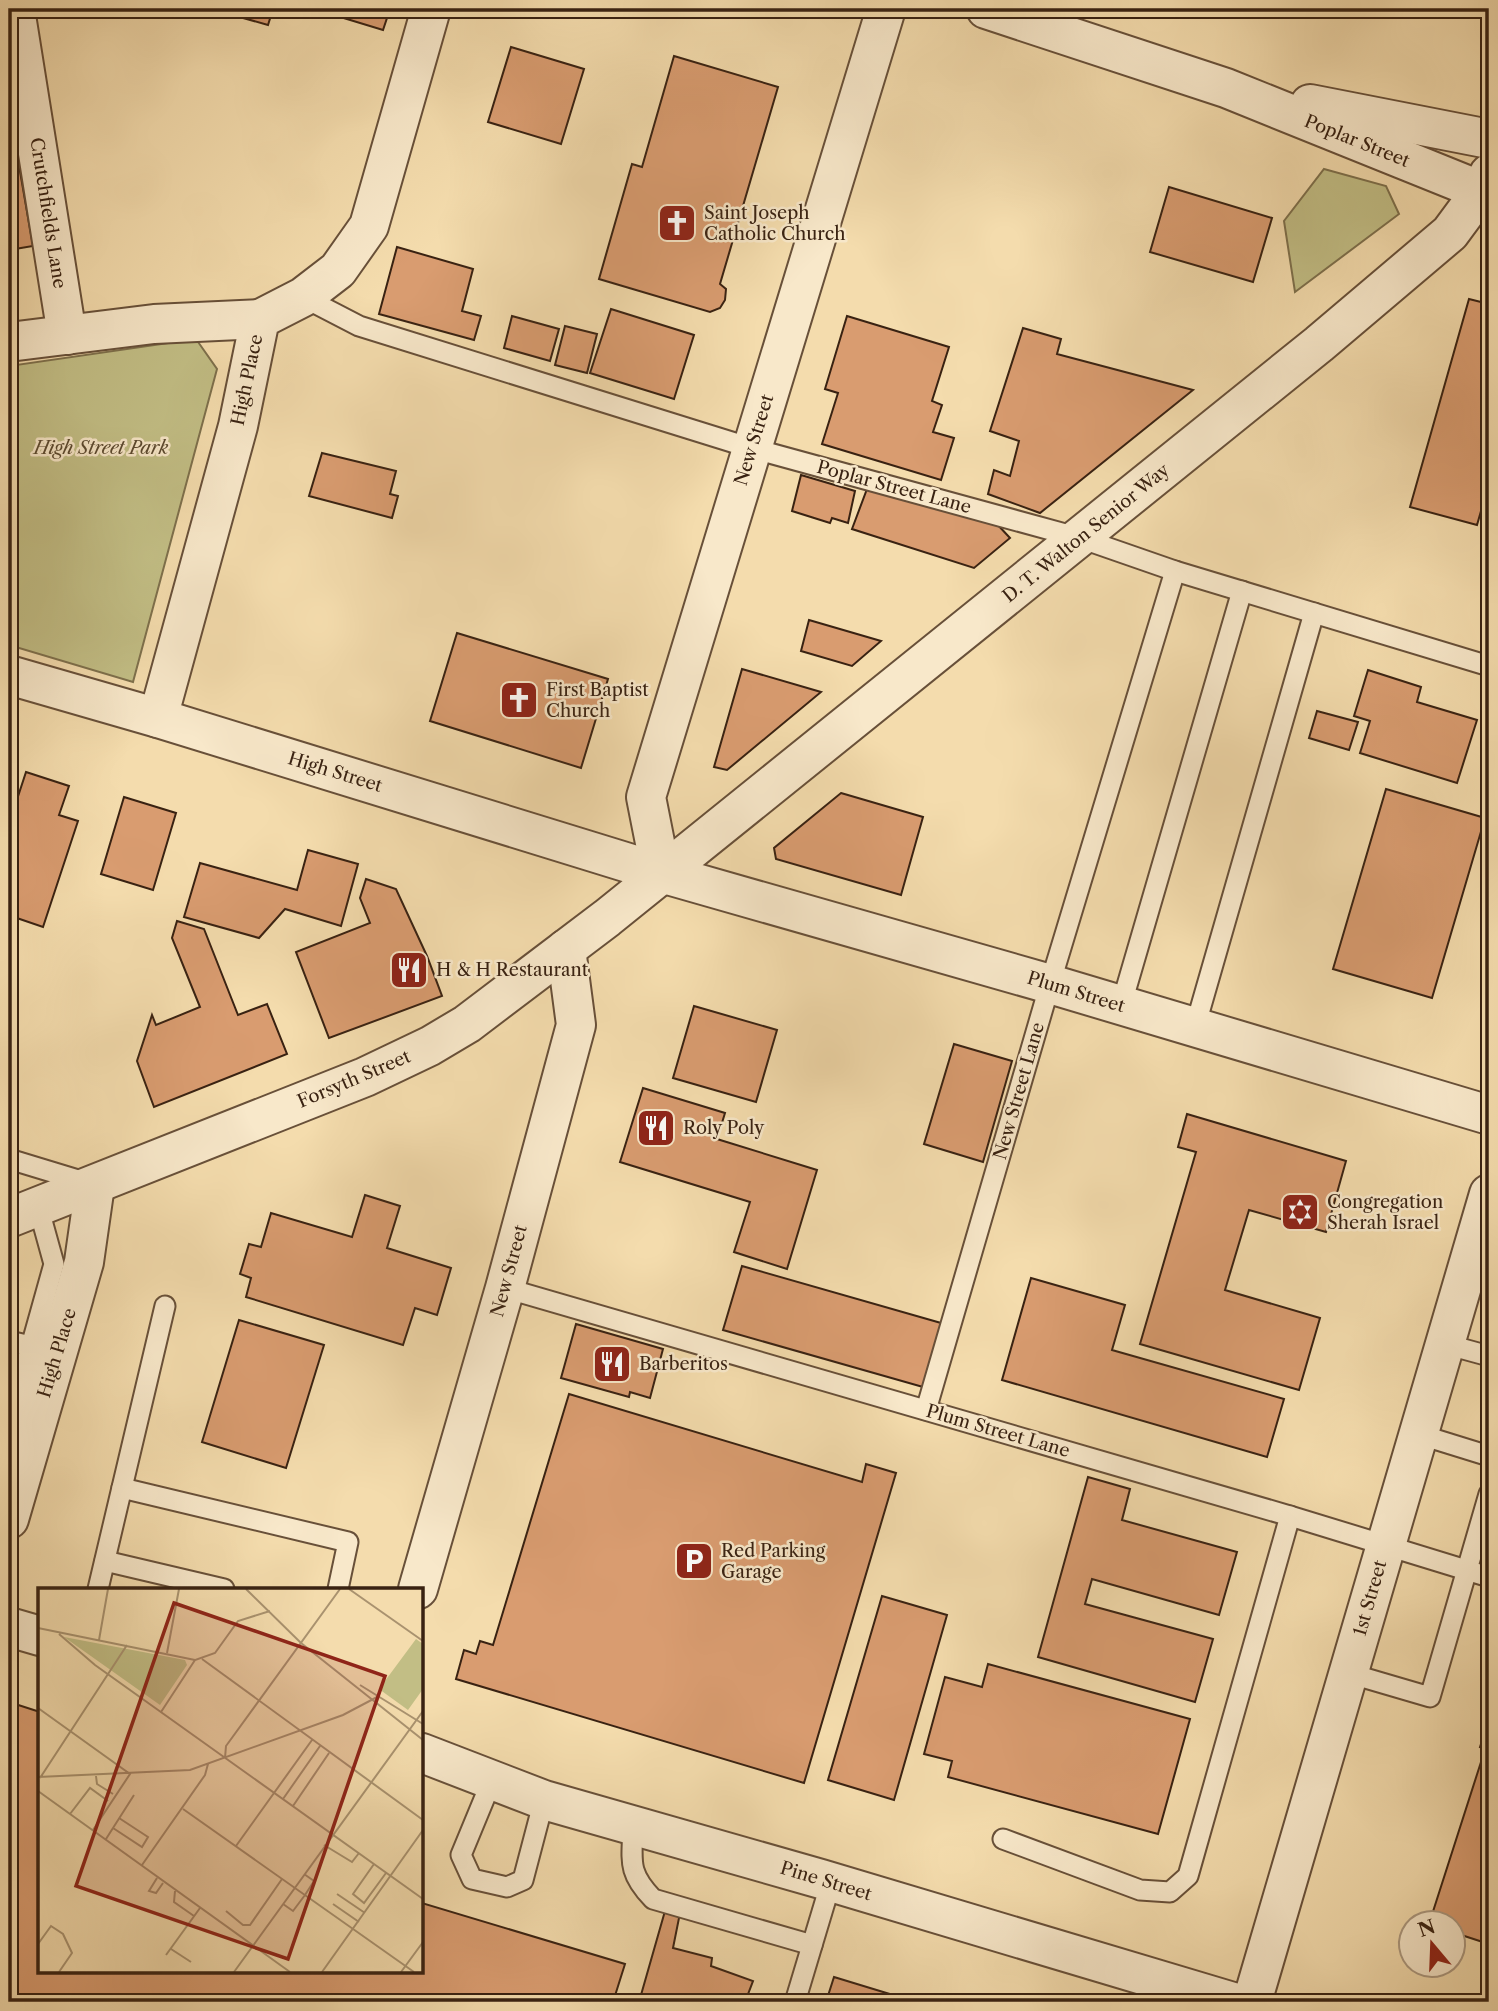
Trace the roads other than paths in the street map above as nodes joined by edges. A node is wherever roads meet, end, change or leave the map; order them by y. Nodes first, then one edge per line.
1 (15, 9) edge
2 (431, 9) edge
3 (886, 9) edge
4 (986, 9) edge
5 (1226, 88) junction
6 (1489, 139) edge
7 (1486, 186) edge
8 (303, 297) junction
9 (260, 319) junction
10 (67, 335) junction
11 (9, 342) edge
12 (751, 448) junction
13 (1080, 538) junction
14 (1175, 571) junction
15 (1242, 591) junction
16 (1314, 613) junction
17 (1489, 666) edge
18 (9, 675) edge
19 (158, 718) junction
20 (661, 873) junction
21 (566, 949) junction
22 (1050, 984) junction
23 (1121, 1006) junction
24 (1195, 1027) junction
25 (1489, 1115) edge
26 (9, 1158) edge
27 (95, 1185) junction
28 (1488, 1205) edge
29 (24, 1212) edge
30 (505, 1288) junction
31 (165, 1306) dead end
32 (9, 1340) edge
33 (1445, 1344) junction
34 (32, 1346) junction
35 (1489, 1356) edge
36 (12, 1399) edge
37 (926, 1410) junction
38 (9, 1425) edge
39 (1418, 1434) junction
40 (1489, 1456) edge
41 (122, 1488) junction
42 (1489, 1494) edge
43 (1290, 1517) junction
44 (9, 1519) edge
45 (1385, 1545) junction
46 (105, 1560) junction
47 (1468, 1570) junction
48 (1489, 1577) edge
49 (98, 1588) edge
50 (220, 1588) edge
51 (338, 1588) edge
52 (418, 1588) edge
53 (9, 1627) edge
54 (38, 1635) edge
55 (1348, 1673) junction
56 (424, 1754) edge
57 (492, 1780) junction
58 (544, 1800) junction
59 (633, 1826) junction
60 (1003, 1839) dead end
61 (831, 1882) junction
62 (813, 1945) junction
63 (795, 2002) edge
64 (1233, 2002) edge
65 (1252, 2002) edge

1 - 10 street, Crutchfields Lane
2 - 8 street, High Place
3 - 12 street, New Street
4 - 5 street, Poplar Street
5 - 6 street, Poplar Street
5 - 7 street, Poplar Street
7 - 13 street, D. T. Walton Senior Way
8 - 9 street, High Place
8 - 12 lane, Poplar Street Lane
9 - 10 street
9 - 19 street, High Place
10 - 11 street
12 - 13 lane, Poplar Street Lane
12 - 20 street, New Street
13 - 14 lane, Poplar Street Lane
13 - 20 street, D. T. Walton Senior Way
14 - 15 lane, Poplar Street Lane
14 - 22 lane, New Street Lane
15 - 16 lane, Poplar Street Lane
15 - 23 lane
16 - 17 lane, Poplar Street Lane
16 - 24 lane
18 - 19 street, High Street
19 - 20 street, High Street
20 - 21 street, Forsyth Street
20 - 22 street, Plum Street
21 - 27 street, Forsyth Street
21 - 30 street, New Street
22 - 23 street, Plum Street
22 - 37 lane, New Street Lane
23 - 24 street, Plum Street
24 - 25 street, Plum Street
26 - 27 lane
27 - 29 street, Forsyth Street
27 - 44 street, High Place
28 - 33 street, 1st Street
29 - 34 lane
30 - 37 lane, Plum Street Lane
30 - 52 street, New Street
31 - 41 lane
32 - 34 lane
33 - 35 lane
33 - 39 street, 1st Street
34 - 36 lane
36 - 38 lane
37 - 43 lane, Plum Street Lane
39 - 40 lane
39 - 45 street, 1st Street
41 - 46 lane
41 - 51 lane
42 - 47 lane
43 - 45 lane, Plum Street Lane
43 - 60 lane
45 - 47 lane, Plum Street Lane
45 - 55 street, 1st Street
46 - 49 lane
46 - 50 lane
47 - 48 lane, Plum Street Lane
47 - 55 lane
53 - 54 street
55 - 65 street, 1st Street
56 - 57 street, Pine Street
57 - 58 street, Pine Street
57 - 58 lane
58 - 59 street, Pine Street
59 - 61 street, Pine Street
59 - 62 lane
61 - 62 lane
61 - 64 street, Pine Street
62 - 63 lane

